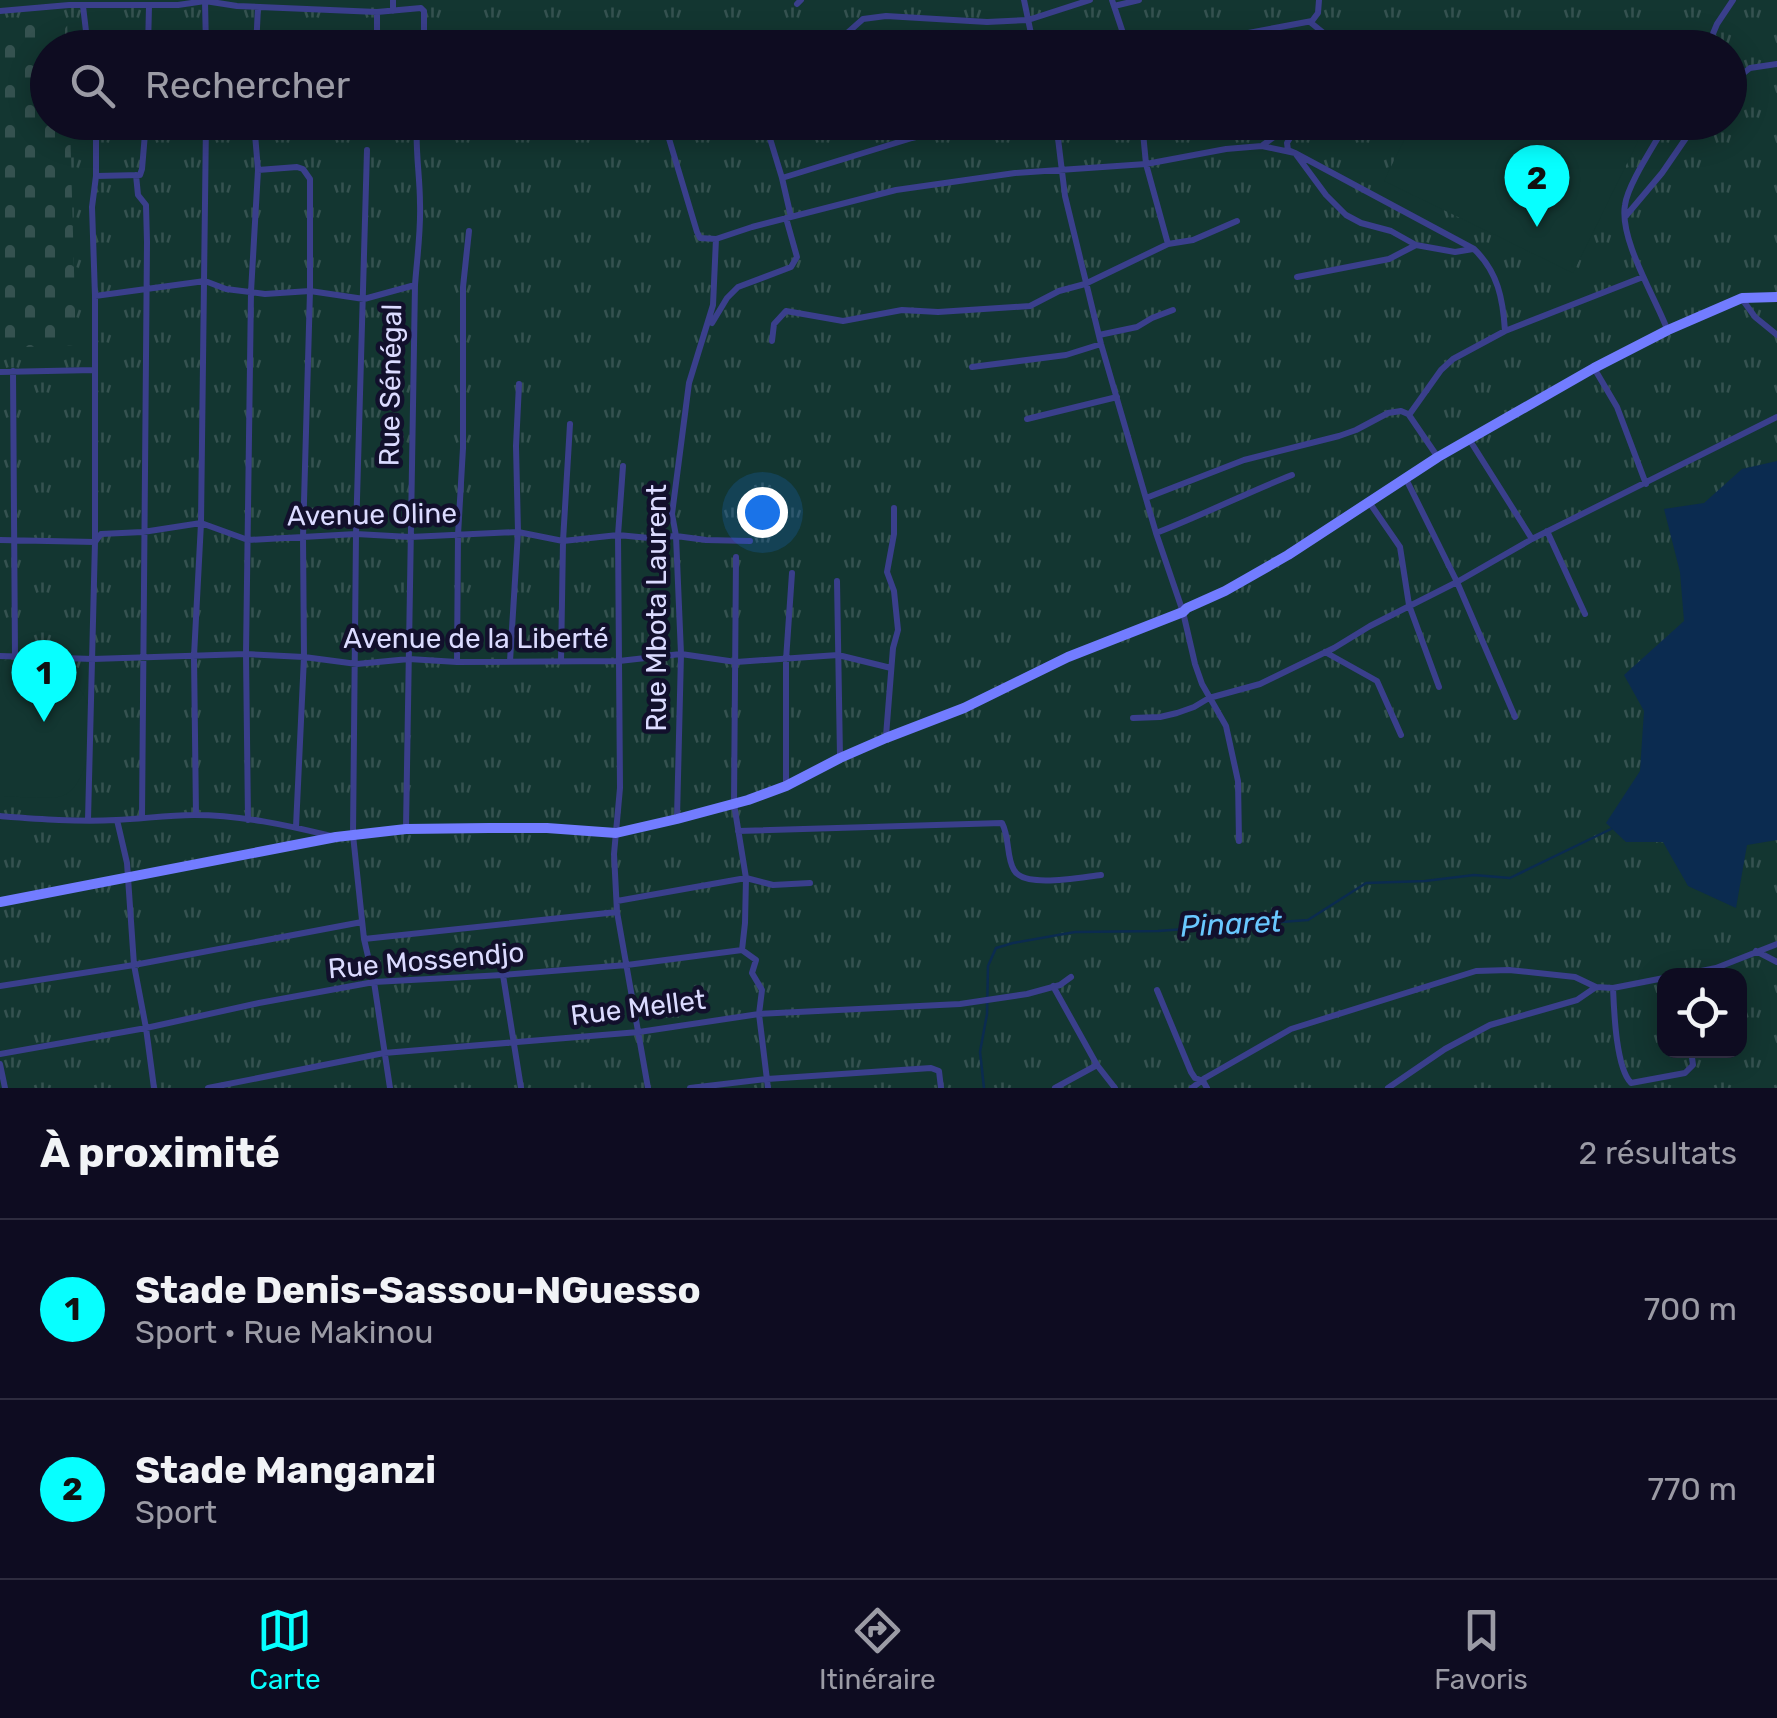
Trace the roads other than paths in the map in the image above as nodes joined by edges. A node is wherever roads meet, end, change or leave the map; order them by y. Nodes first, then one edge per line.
1 (23, 0) edge
2 (393, 0) edge
3 (1024, 0) edge
4 (1090, 0) edge
5 (1138, 0) edge
6 (1319, 0) edge
7 (1733, 0) edge
8 (205, 1) edge
9 (69, 2) edge
10 (126, 2) edge
11 (178, 2) edge
12 (237, 3) edge
13 (1113, 3) edge
14 (83, 6) junction
15 (149, 6) junction
16 (258, 7) junction
17 (24, 10) junction
18 (0, 11) edge
19 (392, 11) junction
20 (377, 12) junction
21 (1028, 20) junction
22 (1309, 21) junction
23 (86, 30) edge
24 (148, 30) edge
25 (206, 30) edge
26 (257, 30) edge
27 (377, 30) edge
28 (424, 30) edge
29 (851, 30) edge
30 (1030, 30) edge
31 (1122, 30) edge
32 (1262, 30) edge
33 (1320, 30) edge
34 (1714, 30) edge
35 (1777, 64) edge
36 (1747, 70) edge
37 (96, 140) edge
38 (143, 140) edge
39 (206, 140) edge
40 (256, 140) edge
41 (416, 140) edge
42 (669, 140) edge
43 (770, 140) edge
44 (906, 140) edge
45 (1059, 140) edge
46 (1144, 140) edge
47 (1270, 140) edge
48 (1288, 140) edge
49 (1657, 140) edge
50 (1684, 140) edge
51 (1262, 146) junction
52 (367, 150) dead end
53 (1295, 152) junction
54 (1146, 164) junction
55 (1063, 169) junction
56 (258, 170) junction
57 (138, 174) junction
58 (96, 176) junction
59 (782, 178) junction
60 (788, 217) junction
61 (1624, 218) junction
62 (1236, 221) dead end
63 (469, 231) dead end
64 (716, 239) junction
65 (1168, 244) junction
66 (1416, 245) junction
67 (1474, 249) junction
68 (1643, 277) junction
69 (1297, 278) dead end
70 (204, 281) junction
71 (1085, 284) junction
72 (415, 285) junction
73 (146, 290) junction
74 (310, 291) junction
75 (251, 292) junction
76 (95, 296) junction
77 (1777, 297) edge
78 (1742, 298) junction
79 (364, 299) junction
80 (1173, 310) dead end
81 (1668, 330) junction
82 (706, 331) junction
83 (1505, 331) junction
84 (1777, 335) edge
85 (1100, 340) junction
86 (772, 341) dead end
87 (972, 367) dead end
88 (1594, 368) junction
89 (94, 370) junction
90 (13, 371) junction
91 (0, 372) edge
92 (519, 384) dead end
93 (1117, 397) junction
94 (1409, 414) junction
95 (1777, 416) edge
96 (1027, 420) dead end
97 (570, 424) dead end
98 (1469, 438) junction
99 (1438, 457) junction
100 (623, 466) dead end
101 (1292, 475) dead end
102 (1406, 479) junction
103 (1646, 484) junction
104 (1146, 498) junction
105 (1370, 502) junction
106 (894, 508) dead end
107 (201, 523) junction
108 (1547, 531) junction
109 (143, 532) junction
110 (518, 532) junction
111 (1156, 533) junction
112 (356, 534) junction
113 (458, 534) junction
114 (618, 535) junction
115 (303, 536) junction
116 (676, 536) junction
117 (410, 537) junction
118 (14, 539) junction
119 (1532, 539) junction
120 (0, 540) edge
121 (248, 540) junction
122 (563, 541) junction
123 (750, 541) dead end
124 (94, 542) junction
125 (736, 557) dead end
126 (792, 573) dead end
127 (837, 582) dead end
128 (1457, 582) junction
129 (1409, 605) junction
130 (1183, 612) junction
131 (1585, 614) dead end
132 (1325, 652) junction
133 (246, 654) junction
134 (681, 654) junction
135 (838, 655) junction
136 (0, 656) edge
137 (14, 656) junction
138 (194, 656) junction
139 (142, 657) junction
140 (304, 657) junction
141 (410, 658) junction
142 (93, 660) junction
143 (786, 660) junction
144 (562, 661) junction
145 (619, 661) junction
146 (456, 662) junction
147 (510, 662) junction
148 (736, 662) junction
149 (357, 664) junction
150 (891, 668) junction
151 (1439, 687) dead end
152 (1210, 698) junction
153 (1515, 716) dead end
154 (1133, 718) dead end
155 (1401, 735) dead end
156 (886, 738) junction
157 (840, 758) junction
158 (786, 786) junction
159 (734, 804) junction
160 (196, 815) junction
161 (0, 816) edge
162 (142, 816) junction
163 (677, 819) junction
164 (88, 820) junction
165 (117, 820) junction
166 (248, 820) junction
167 (296, 827) junction
168 (406, 829) junction
169 (738, 831) junction
170 (616, 833) junction
171 (354, 836) junction
172 (336, 837) junction
173 (1239, 841) dead end
174 (1100, 875) dead end
175 (129, 876) junction
176 (746, 878) junction
177 (810, 883) dead end
178 (617, 901) junction
179 (0, 902) edge
180 (618, 912) junction
181 (362, 922) junction
182 (364, 938) junction
183 (1777, 944) edge
184 (742, 950) junction
185 (1755, 951) junction
186 (1777, 962) edge
187 (627, 964) junction
188 (134, 965) junction
189 (1716, 968) edge
190 (503, 975) junction
191 (1071, 977) dead end
192 (1657, 979) edge
193 (374, 982) junction
194 (0, 986) edge
195 (1053, 986) junction
196 (1596, 987) junction
197 (1613, 988) junction
198 (1158, 990) dead end
199 (759, 1014) junction
200 (146, 1028) junction
201 (639, 1032) junction
202 (512, 1042) junction
203 (384, 1053) junction
204 (0, 1054) edge
205 (1692, 1058) edge
206 (0, 1064) edge
207 (1097, 1065) junction
208 (768, 1084) edge
209 (1205, 1084) edge
210 (4, 1088) edge
211 (154, 1088) edge
212 (208, 1088) edge
213 (390, 1088) edge
214 (521, 1088) edge
215 (648, 1088) edge
216 (690, 1088) edge
217 (941, 1088) edge
218 (1054, 1088) edge
219 (1115, 1088) edge
220 (1192, 1088) edge
221 (1388, 1088) edge

1 - 17 street
2 - 19 street
3 - 21 street
4 - 21 street
5 - 13 street
6 - 22 street
7 - 34 street
8 - 11 street
8 - 12 street
8 - 25 street
9 - 14 street
9 - 17 street
10 - 14 street
10 - 15 street
11 - 15 street
12 - 16 street
13 - 31 street
14 - 23 street
15 - 24 street
16 - 20 street
16 - 26 street
17 - 18 street
19 - 20 street
19 - 28 street
20 - 27 street
21 - 29 street
21 - 30 street
22 - 32 street
22 - 33 street
35 - 36 street
37 - 58 street
38 - 57 street
39 - 70 street
40 - 56 street
41 - 72 street, Rue Sénégal
42 - 64 street
43 - 59 street
44 - 59 street
45 - 55 street
46 - 54 street
47 - 51 street
48 - 53 street
49 - 61 street
50 - 61 street
51 - 53 street
51 - 54 street
52 - 79 street
53 - 66 street
53 - 67 street
54 - 55 street
54 - 65 street
55 - 60 street
55 - 71 street
56 - 74 street
56 - 75 street
57 - 58 street
57 - 73 street
58 - 76 street
59 - 60 street
60 - 64 street
60 - 82 street
61 - 68 street
62 - 65 street
63 - 113 street
64 - 82 street, Rue Mbota Laurent
65 - 71 street
66 - 67 street
66 - 69 street
67 - 83 street
68 - 81 street
68 - 83 street
70 - 73 street
70 - 75 street
70 - 107 street
71 - 85 street
71 - 86 street
72 - 79 street
72 - 117 street, Rue Sénégal
73 - 76 street
73 - 109 street
74 - 75 street
74 - 79 street
74 - 115 street
75 - 121 street
76 - 89 street
77 - 78 main road
78 - 81 main road
78 - 84 street
79 - 112 street
80 - 85 street
81 - 88 main road
82 - 116 street, Rue Mbota Laurent
83 - 94 street
85 - 87 street
85 - 93 street
88 - 98 main road
88 - 103 street
89 - 90 street
89 - 124 street
90 - 91 street
90 - 118 street
92 - 110 street
93 - 96 street
93 - 104 street
94 - 99 street
94 - 104 street
95 - 103 street
97 - 122 street
98 - 99 main road
98 - 119 street
99 - 102 main road
100 - 114 street
101 - 111 street
102 - 105 main road
102 - 128 street
103 - 108 street
104 - 111 street
105 - 129 street
105 - 130 main road
106 - 150 street
107 - 109 street, Avenue Oline
107 - 121 street, Avenue Oline
107 - 138 street
108 - 119 street
108 - 131 street
109 - 124 street, Avenue Oline
109 - 139 street
110 - 113 street, Avenue Oline
110 - 122 street, Avenue Oline
110 - 147 street
111 - 130 street
112 - 115 street, Avenue Oline
112 - 117 street, Avenue Oline
112 - 149 street
113 - 117 street, Avenue Oline
113 - 146 street
114 - 116 street, Avenue Oline
114 - 122 street, Avenue Oline
114 - 145 street
115 - 121 street, Avenue Oline
115 - 140 street
116 - 123 street, Avenue Oline
116 - 134 street, Rue Mbota Laurent
117 - 141 street, Rue Sénégal
118 - 120 street, Avenue Oline
118 - 124 street, Avenue Oline
118 - 137 street
119 - 128 street
121 - 133 street
122 - 144 street
124 - 142 street
125 - 148 street
126 - 143 street
127 - 135 street
128 - 129 street
128 - 153 street
129 - 132 street
129 - 151 street
130 - 152 street
130 - 156 main road
132 - 152 street
132 - 155 street
133 - 138 street, Avenue de la Liberté
133 - 140 street, Avenue de la Liberté
133 - 166 street
134 - 145 street, Avenue de la Liberté
134 - 148 street, Avenue de la Liberté
134 - 163 street, Rue Mbota Laurent
135 - 143 street, Avenue de la Liberté
135 - 150 street, Avenue de la Liberté
135 - 157 street
136 - 137 street, Avenue de la Liberté
137 - 142 street, Avenue de la Liberté
138 - 139 street, Avenue de la Liberté
138 - 160 street
139 - 142 street, Avenue de la Liberté
139 - 162 street
140 - 149 street, Avenue de la Liberté
140 - 167 street
141 - 146 street, Avenue de la Liberté
141 - 149 street, Avenue de la Liberté
141 - 168 street, Rue Sénégal
142 - 164 street
143 - 148 street, Avenue de la Liberté
143 - 158 street
144 - 145 street, Avenue de la Liberté
144 - 147 street, Avenue de la Liberté
145 - 170 street
146 - 147 street, Avenue de la Liberté
148 - 159 street
149 - 171 street
150 - 156 street
152 - 154 street
152 - 173 street
156 - 157 main road
157 - 158 main road
158 - 159 main road
159 - 163 main road
159 - 169 street
160 - 162 street
160 - 166 street
161 - 164 street
162 - 165 street
163 - 170 main road
164 - 165 street
165 - 175 street
166 - 167 street
167 - 172 street
168 - 170 main road
168 - 171 main road
169 - 174 street
169 - 176 street
170 - 178 street
171 - 172 main road
171 - 181 street
172 - 175 main road
175 - 179 main road
175 - 188 street
176 - 177 street
176 - 178 street
176 - 184 street
178 - 180 street
180 - 182 street
180 - 187 street
181 - 182 street
181 - 188 street
182 - 193 street
183 - 185 street
184 - 187 street, Rue Mossendjo
184 - 199 street
185 - 186 street
185 - 189 street
187 - 190 street, Rue Mossendjo
187 - 201 street
188 - 194 street
188 - 200 street
190 - 193 street, Rue Mossendjo
190 - 202 street
191 - 195 street, Rue Mellet
192 - 197 street
193 - 200 street, Rue Mossendjo
193 - 203 street
195 - 199 street, Rue Mellet
195 - 207 street
196 - 197 street
196 - 209 street
196 - 221 street
197 - 205 street
198 - 209 street
199 - 201 street, Rue Mellet
199 - 208 street
200 - 204 street, Rue Mossendjo
200 - 211 street
201 - 202 street, Rue Mellet
201 - 215 street
202 - 203 street, Rue Mellet
202 - 214 street
203 - 212 street, Rue Mellet
203 - 213 street
206 - 210 street
207 - 218 street
207 - 219 street
208 - 216 street
208 - 217 street
209 - 220 street

